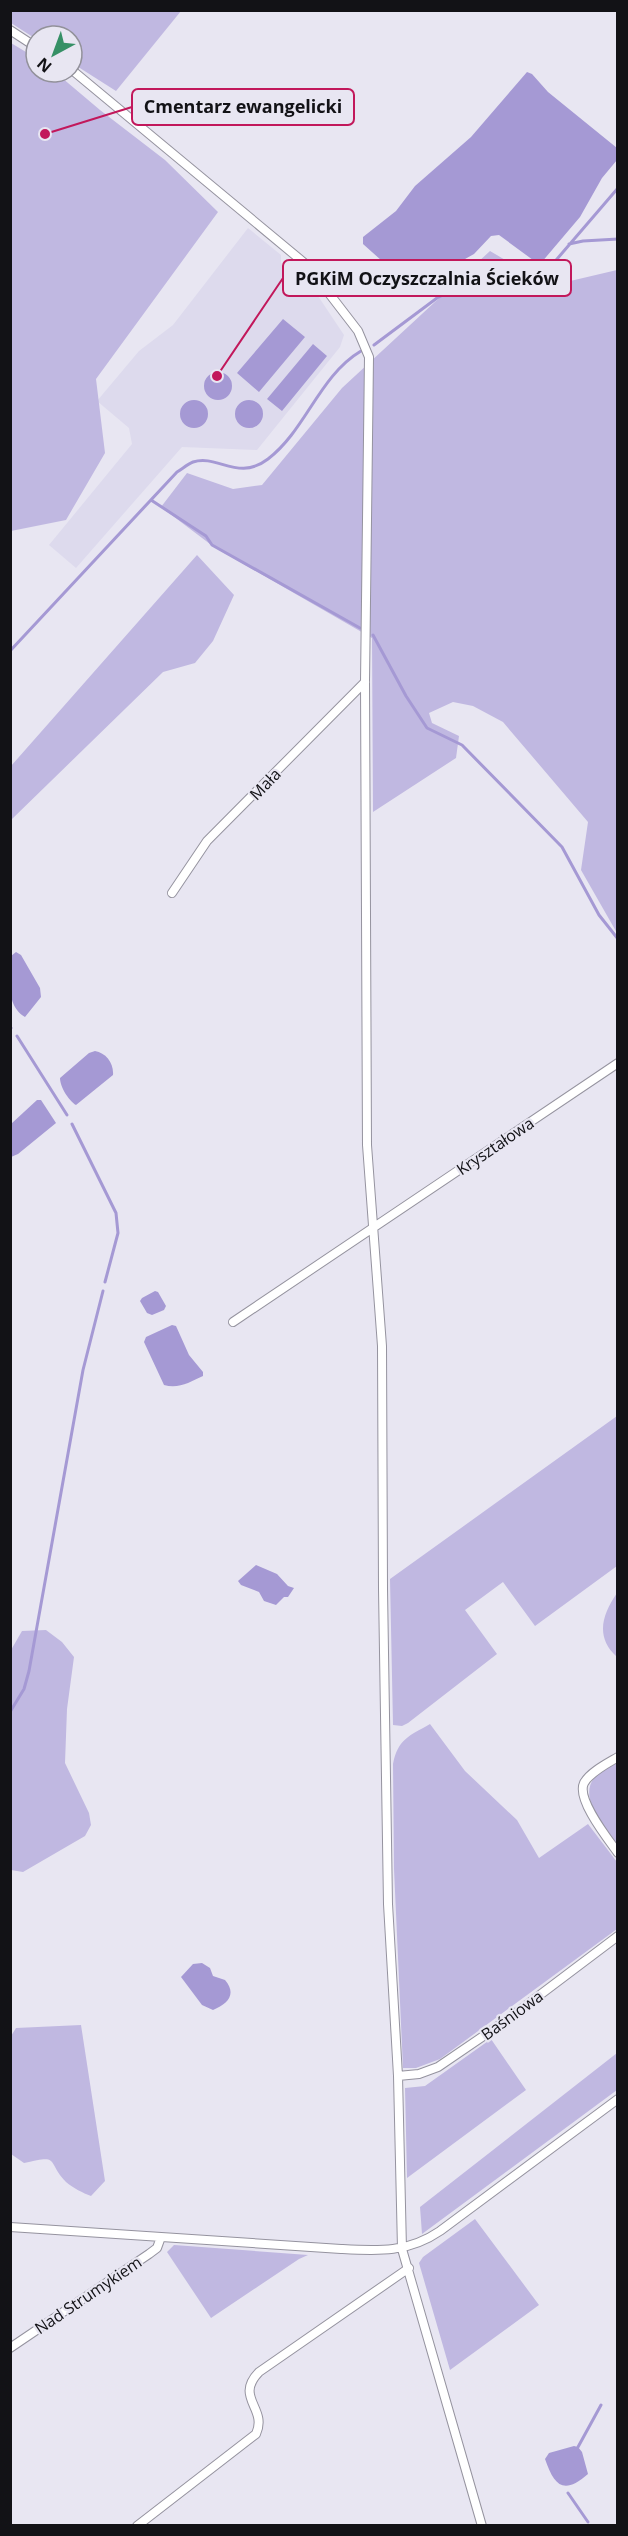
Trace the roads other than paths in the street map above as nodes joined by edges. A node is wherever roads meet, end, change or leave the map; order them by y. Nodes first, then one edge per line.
1 (10, 30) edge
2 (24, 39) edge
3 (84, 80) edge
4 (365, 682) junction
5 (172, 893) dead end
6 (618, 1063) edge
7 (373, 1228) junction
8 (233, 1322) dead end
9 (618, 1757) edge
10 (618, 1853) edge
11 (618, 1936) edge
12 (398, 2076) junction
13 (618, 2099) edge
14 (10, 2227) edge
15 (161, 2237) junction
16 (402, 2249) junction
17 (409, 2268) junction
18 (10, 2348) edge
19 (137, 2526) edge
20 (482, 2526) edge

1 - 2 street
3 - 4 street
4 - 5 street, Mała
4 - 7 street
6 - 7 street, Kryształowa
7 - 8 street, Kryształowa
7 - 12 street
9 - 10 street
11 - 12 street, Baśniowa
12 - 16 street
13 - 16 street
14 - 15 street
15 - 16 street
15 - 18 street, Nad Strumykiem
16 - 17 street
17 - 19 street
17 - 20 street

